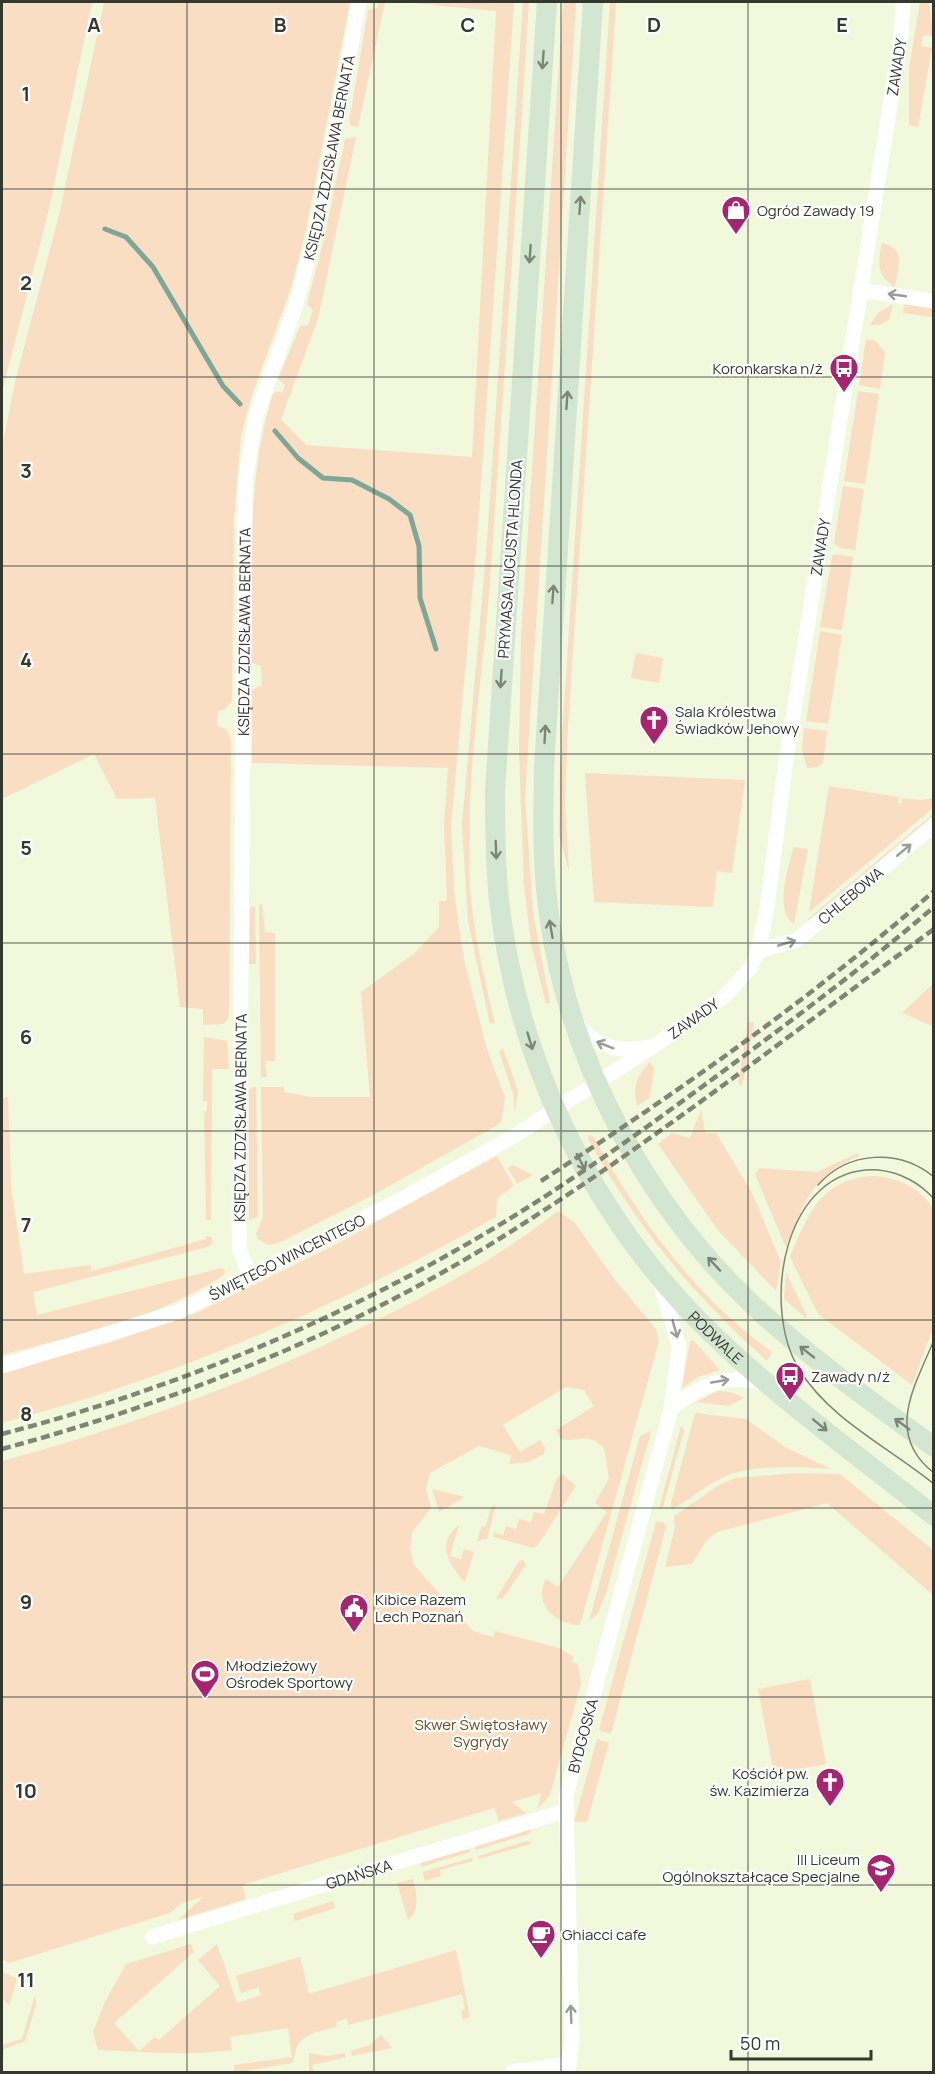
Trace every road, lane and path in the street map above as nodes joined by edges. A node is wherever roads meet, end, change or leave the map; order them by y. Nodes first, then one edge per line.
1 (359, 2) edge
2 (547, 2) edge
3 (593, 2) edge
4 (903, 2) edge
5 (860, 290) junction
6 (933, 301) edge
7 (933, 825) edge
8 (758, 951) junction
9 (570, 1011) junction
10 (654, 1046) junction
11 (597, 1083) junction
12 (555, 1109) junction
13 (657, 1274) junction
14 (249, 1275) junction
15 (2, 1366) edge
16 (775, 1388) junction
17 (671, 1408) junction
18 (933, 1447) edge
19 (933, 1516) edge
20 (566, 1811) junction
21 (152, 1937) dead end
22 (569, 2068) edge
23 (512, 2073) edge

1 - 14 street, KSIĘDZA ZDZISŁAWA BERNATA
2 -> 12 main road, PRYMASA AUGUSTA HLONDA
9 -> 3 main road
4 - 5 street, ZAWADY
6 -> 5 street
5 - 8 street, ZAWADY
8 -> 7 street, CHLEBOWA
8 - 10 street, ZAWADY
10 -> 9 street, ZAWADY
9 - 11 main road
10 - 11 street, ZAWADY
11 - 12 street, ZAWADY
18 -> 11 main road
12 -> 13 main road, PODWALE
12 - 14 street, ŚWIĘTEGO WINCENTEGO
13 - 16 main road, PODWALE
13 -> 17 street, BYDGOSKA
14 - 15 street, ŚWIĘTEGO WINCENTEGO
17 -> 16 street
16 -> 19 main road, PODWALE
17 - 20 street, BYDGOSKA
20 - 21 street, GDAŃSKA
22 -> 20 street, BYDGOSKA
22 - 23 street

